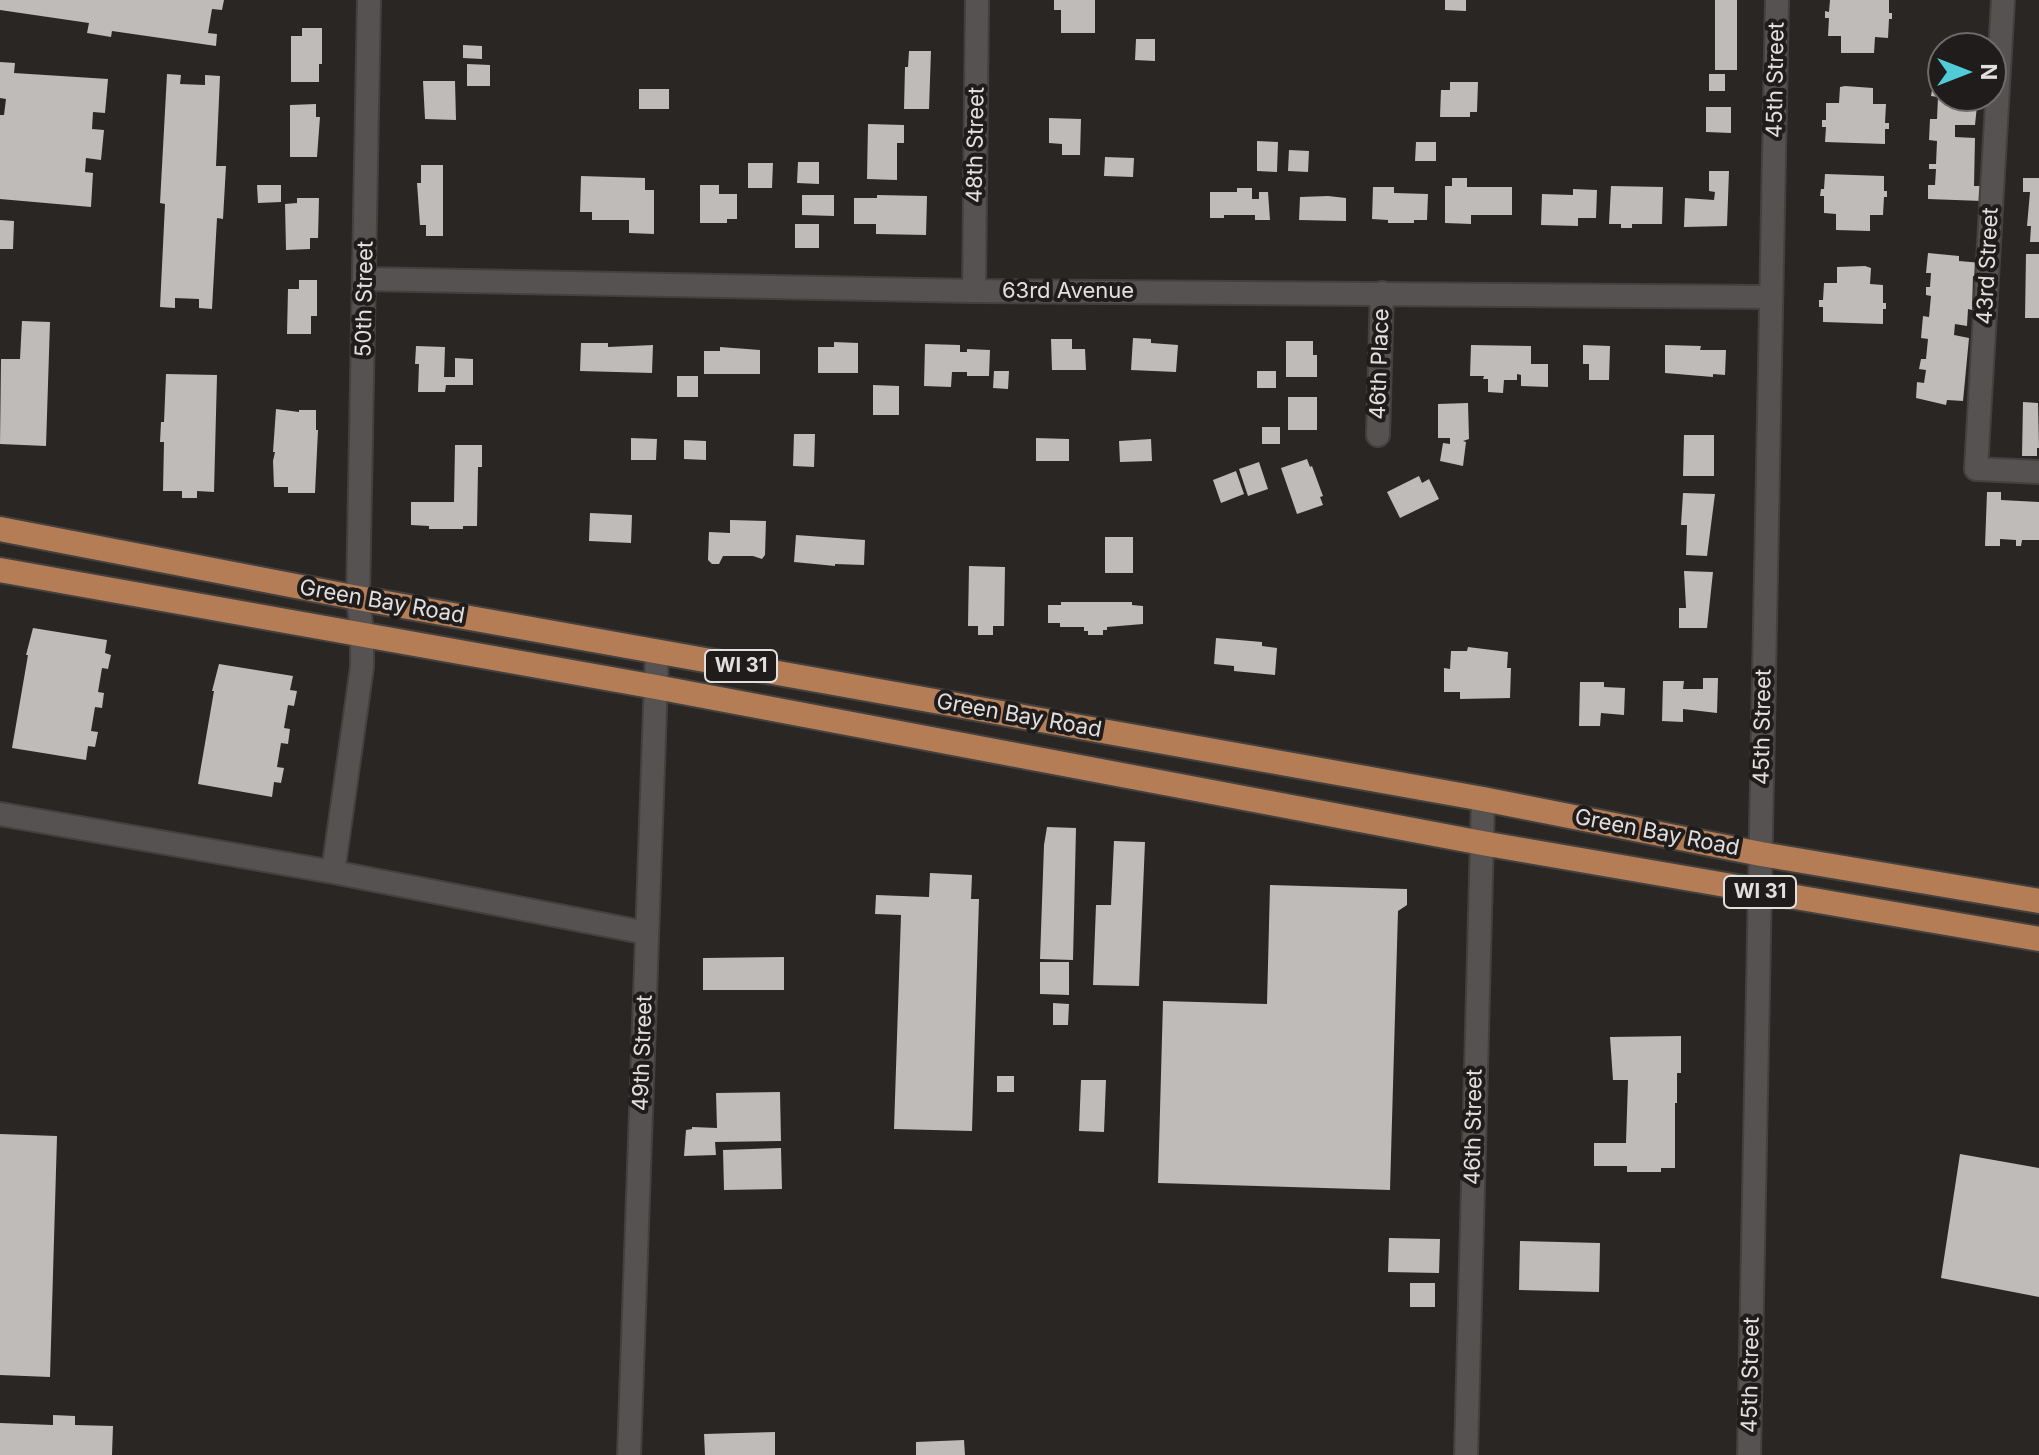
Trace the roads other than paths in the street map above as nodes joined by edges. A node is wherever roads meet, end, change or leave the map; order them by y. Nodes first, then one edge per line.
1 (369, 0) edge
2 (977, 0) edge
3 (1777, 0) edge
4 (2003, 0) edge
5 (365, 279) junction
6 (974, 291) junction
7 (1382, 293) junction
8 (1771, 297) junction
9 (1378, 435) dead end
10 (2039, 472) edge
11 (0, 529) edge
12 (6, 576) edge
13 (358, 598) junction
14 (362, 633) junction
15 (657, 651) junction
16 (656, 687) junction
17 (1483, 799) junction
18 (0, 814) edge
19 (1482, 843) junction
20 (1761, 854) junction
21 (333, 872) junction
22 (1760, 892) junction
23 (2039, 901) edge
24 (647, 933) junction
25 (2039, 939) edge
26 (629, 1455) edge
27 (1466, 1455) edge
28 (1749, 1455) edge

1 - 5 street, 50th Street
2 - 6 street, 48th Street
3 - 8 street, 45th Street
4 - 10 street, 43rd Street
5 - 6 street, 63rd Avenue
5 - 13 street, 50th Street
6 - 7 street, 63rd Avenue
7 - 8 street, 63rd Avenue
7 - 9 street, 46th Place
8 - 20 street, 45th Street
11 - 13 main road, Green Bay Road / WI 31
12 - 14 main road, Green Bay Road / WI 31
13 - 14 street, 50th Street
13 - 15 main road, Green Bay Road / WI 31
14 - 16 main road, Green Bay Road / WI 31
14 - 21 street, 50th Street
15 - 16 street, 49th Street
15 - 17 main road, Green Bay Road / WI 31
16 - 19 main road, Green Bay Road / WI 31
16 - 24 street, 49th Street
17 - 19 street, 46th Street
17 - 20 main road, Green Bay Road / WI 31
18 - 21 street
19 - 22 main road, Green Bay Road / WI 31
19 - 27 street, 46th Street
20 - 22 street, 45th Street
20 - 23 main road, Green Bay Road / WI 31
21 - 24 street
22 - 25 main road, Green Bay Road / WI 31
22 - 28 street, 45th Street
24 - 26 street, 49th Street

